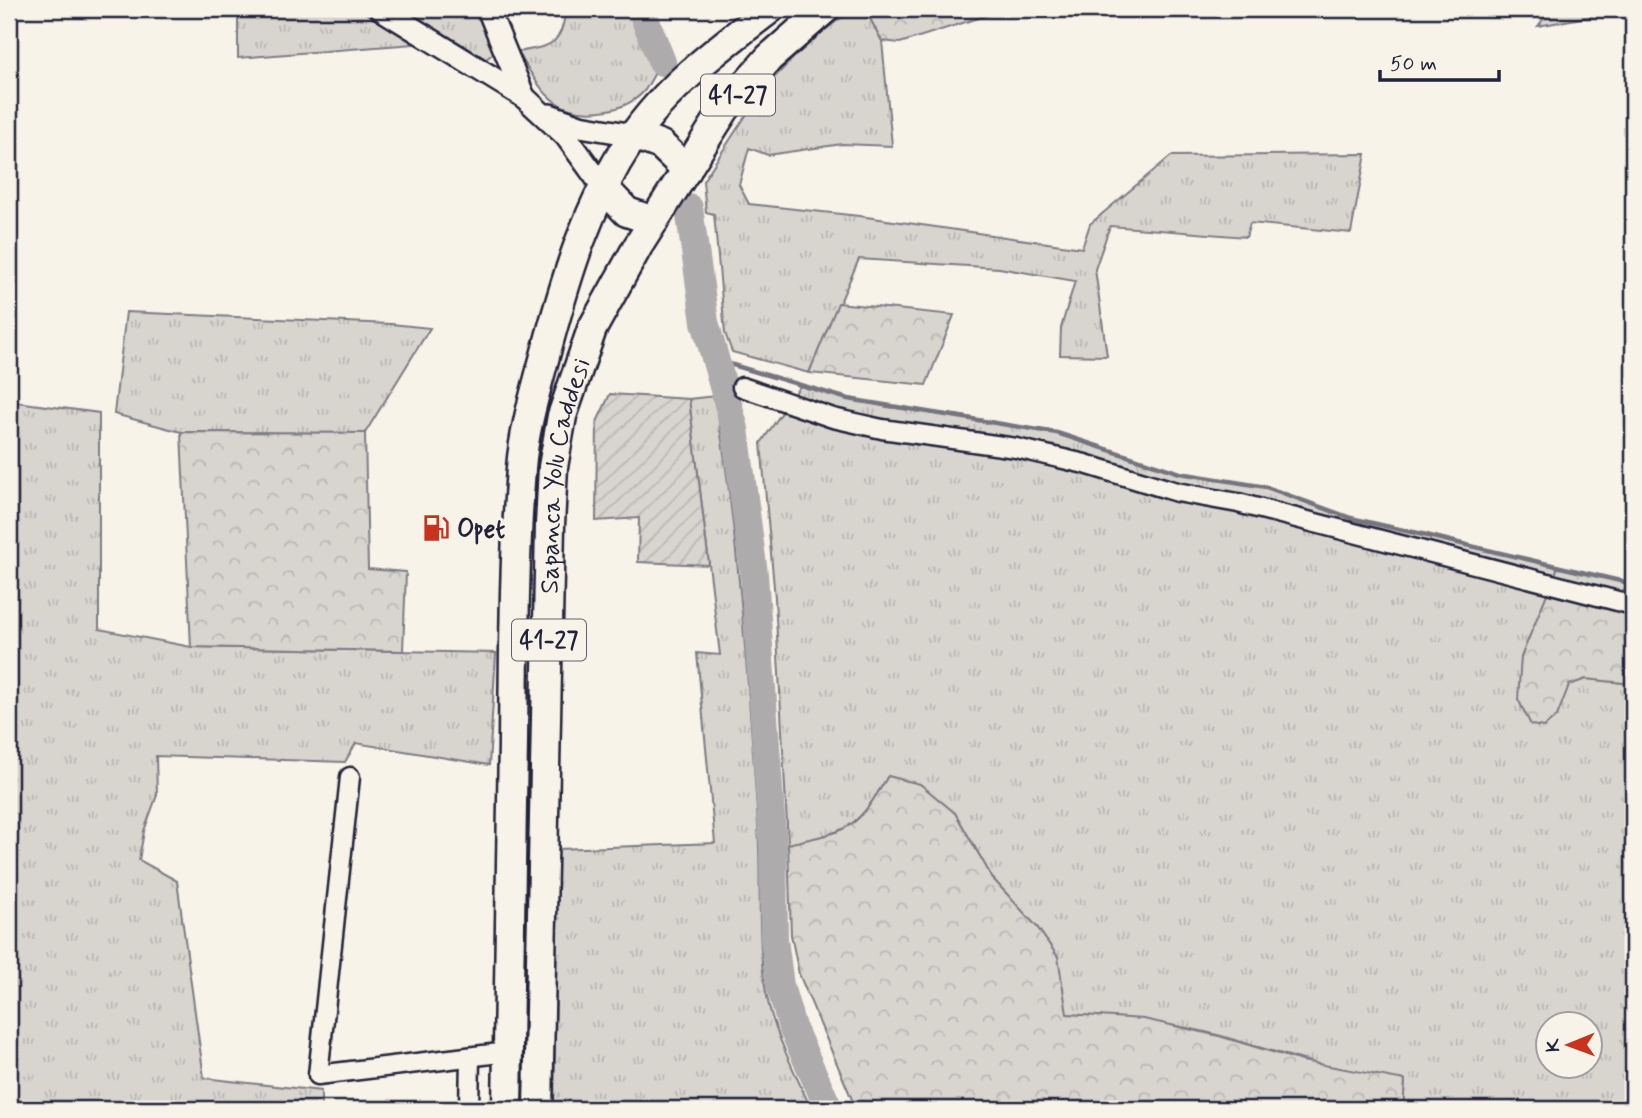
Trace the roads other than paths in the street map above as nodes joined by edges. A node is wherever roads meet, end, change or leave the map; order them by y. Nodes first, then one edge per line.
1 (381, 9) edge
2 (488, 9) edge
3 (770, 9) edge
4 (825, 9) edge
5 (524, 97) junction
6 (542, 112) junction
7 (634, 135) junction
8 (687, 170) junction
9 (603, 187) junction
10 (654, 221) junction
11 (742, 387) dead end
12 (1633, 605) edge
13 (350, 777) dead end
14 (508, 1052) junction
15 (470, 1056) junction
16 (469, 1109) edge
17 (507, 1109) edge
18 (538, 1109) edge

1 - 5 street
2 - 5 street
3 - 7 highway, Sapanca Yolu Caddesi
4 - 8 highway, Sapanca Yolu Caddesi / 41-27
5 - 6 street
6 - 7 street
6 - 9 street
7 - 8 highway
7 - 9 highway, Sapanca Yolu Caddesi
8 - 10 highway, Sapanca Yolu Caddesi / 41-27
9 - 10 highway
9 - 14 highway, Sapanca Yolu Caddesi
10 - 18 highway, Sapanca Yolu Caddesi / 41-27
11 - 12 street
13 - 15 street
14 - 15 street
14 - 17 highway, Sapanca Yolu Caddesi
15 - 16 street

